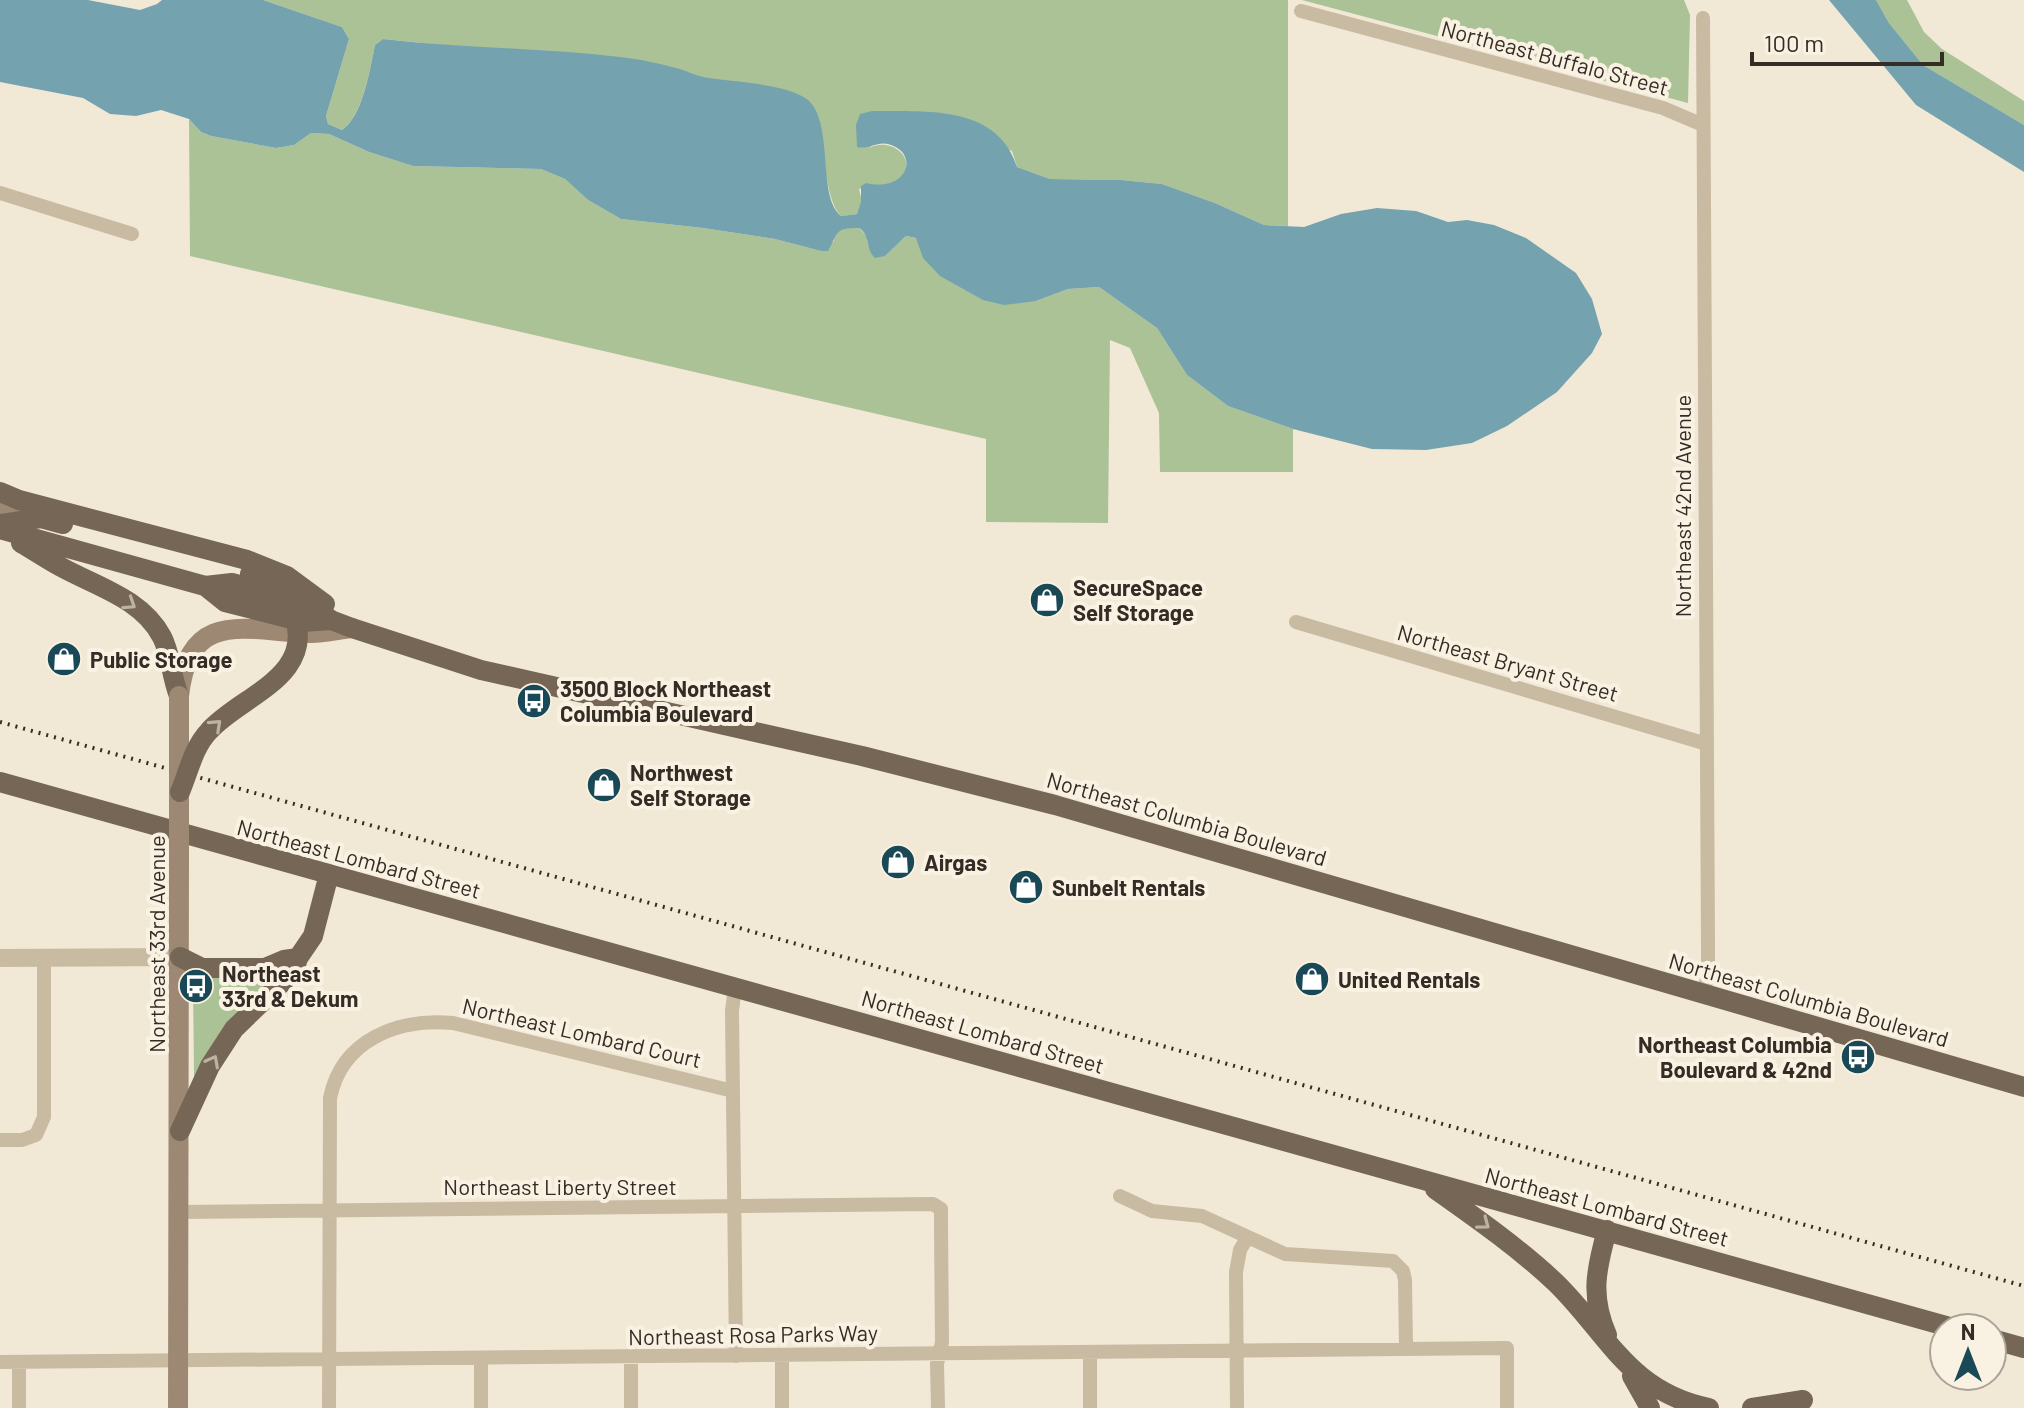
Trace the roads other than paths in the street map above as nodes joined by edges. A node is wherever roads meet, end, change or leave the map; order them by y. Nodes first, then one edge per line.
1 (1301, 11) dead end
2 (1703, 18) dead end
3 (1703, 125) junction
4 (0, 193) edge
5 (132, 234) dead end
6 (0, 492) edge
7 (0, 504) edge
8 (41, 518) junction
9 (0, 528) edge
10 (1296, 622) dead end
11 (352, 628) junction
12 (179, 696) junction
13 (1707, 744) junction
14 (0, 782) edge
15 (180, 792) junction
16 (329, 874) junction
17 (44, 957) junction
18 (180, 957) junction
19 (0, 958) edge
20 (298, 958) junction
21 (735, 987) junction
22 (1704, 993) junction
23 (2024, 1087) edge
24 (733, 1091) junction
25 (180, 1131) junction
26 (0, 1140) edge
27 (1421, 1179) junction
28 (1120, 1196) dead end
29 (734, 1207) junction
30 (329, 1210) junction
31 (179, 1212) junction
32 (1607, 1230) junction
33 (1247, 1238) junction
34 (1928, 1321) edge
35 (1406, 1349) junction
36 (1236, 1350) junction
37 (1090, 1352) junction
38 (940, 1354) junction
39 (736, 1356) junction
40 (782, 1356) junction
41 (631, 1357) junction
42 (481, 1359) junction
43 (1621, 1359) junction
44 (329, 1360) junction
45 (0, 1362) edge
46 (19, 1362) junction
47 (178, 1362) junction
48 (1800, 1404) edge
49 (19, 1408) edge
50 (178, 1408) edge
51 (329, 1408) edge
52 (481, 1408) edge
53 (631, 1408) edge
54 (782, 1408) edge
55 (938, 1408) edge
56 (1090, 1408) edge
57 (1237, 1408) edge
58 (1507, 1408) edge
59 (1650, 1408) edge
60 (1709, 1408) edge
61 (1752, 1408) edge

1 - 3 street, Northeast Buffalo Street
2 - 3 street, Northeast 42nd Avenue
3 - 13 street, Northeast 42nd Avenue
4 - 5 street
6 - 11 main road
7 - 8 main road
8 - 9 main road
15 -> 8 main road, bridge
9 - 11 main road, Northeast Columbia Boulevard
9 -> 12 main road
10 - 13 street, Northeast Bryant Street
11 - 12 main road, Northeast 33rd Avenue
11 - 22 main road, Northeast Columbia Boulevard
12 - 15 main road, Northeast 33rd Avenue, bridge
13 - 22 street, Northeast 42nd Avenue
14 - 16 main road, Northeast Lombard Street
15 - 18 main road, Northeast 33rd Avenue, bridge
16 - 20 main road
16 - 21 main road, Northeast Lombard Street
17 - 18 street
17 - 19 street
17 - 26 street
18 - 20 main road
18 - 25 main road, Northeast 33rd Avenue
25 -> 20 main road
21 - 24 street
21 - 27 main road, Northeast Lombard Street
22 - 23 main road, Northeast Columbia Boulevard
24 - 29 street
24 - 30 street, Northeast Lombard Court
25 - 31 main road, Northeast 33rd Avenue
27 - 32 main road, Northeast Lombard Street
27 -> 43 main road
28 - 33 street
29 - 30 street, Northeast Liberty Street
29 - 38 street, Northeast Liberty Street
29 - 39 street
30 - 31 street, Northeast Liberty Street
30 - 44 street, Northeast Lombard Court
31 - 47 main road, Northeast 33rd Avenue
32 - 34 main road, Northeast Lombard Street
32 - 43 main road
33 - 35 street
33 - 36 street
35 - 36 street, Northeast Rosa Parks Way
35 - 58 street, Northeast Rosa Parks Way
36 - 37 street, Northeast Rosa Parks Way
36 - 57 street
37 - 38 street, Northeast Rosa Parks Way
37 - 56 street
38 - 40 street, Northeast Rosa Parks Way
38 - 55 street
39 - 40 street, Northeast Rosa Parks Way
39 - 41 street, Northeast Rosa Parks Way
40 - 54 street
41 - 42 street, Northeast Rosa Parks Way
41 - 53 street
42 - 44 street, Northeast Rosa Parks Way
42 - 52 street
43 - 59 main road
43 - 60 main road
44 - 47 street, Northeast Rosa Parks Way
44 - 51 street, Northeast Lombard Court
45 - 46 street, Northeast Rosa Parks Way
46 - 47 street, Northeast Rosa Parks Way
46 - 49 street
47 - 50 main road, Northeast 33rd Avenue
48 - 61 main road

